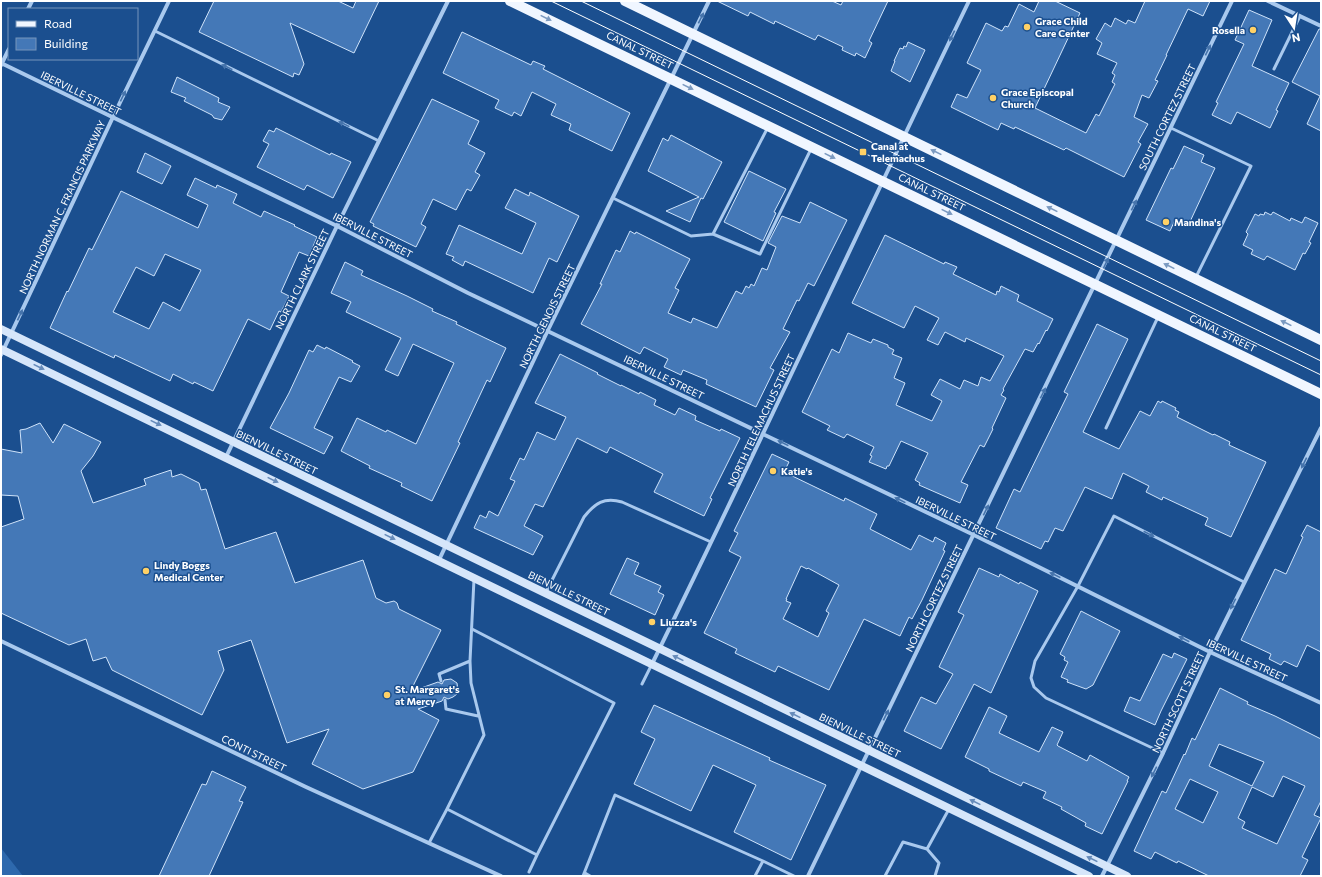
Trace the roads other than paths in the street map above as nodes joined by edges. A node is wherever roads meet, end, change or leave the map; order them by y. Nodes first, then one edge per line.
1 (169, 1) edge
2 (448, 1) edge
3 (510, 1) edge
4 (625, 1) edge
5 (710, 1) edge
6 (969, 1) edge
7 (1232, 1) edge
8 (1268, 1) edge
9 (1300, 16) junction
10 (1321, 26) edge
11 (155, 31) junction
12 (693, 34) junction
13 (8, 51) edge
14 (1, 64) edge
15 (1274, 69) dead end
16 (672, 79) junction
17 (113, 117) junction
18 (769, 126) junction
19 (1171, 128) junction
20 (903, 136) junction
21 (379, 141) junction
22 (812, 147) junction
23 (882, 181) junction
24 (614, 198) junction
25 (337, 226) junction
26 (713, 234) junction
27 (1117, 241) junction
28 (1195, 279) junction
29 (1096, 284) junction
30 (1158, 315) junction
31 (1, 330) edge
32 (548, 330) junction
33 (11, 334) junction
34 (1321, 340) edge
35 (2, 352) edge
36 (1321, 394) edge
37 (1106, 428) dead end
38 (1321, 428) edge
39 (763, 434) junction
40 (233, 442) junction
41 (226, 457) junction
42 (974, 535) junction
43 (711, 542) junction
44 (446, 544) junction
45 (438, 560) junction
46 (474, 578) junction
47 (1244, 582) junction
48 (1078, 586) junction
49 (546, 593) junction
50 (472, 630) junction
51 (1, 641) edge
52 (659, 649) junction
53 (1210, 652) junction
54 (470, 661) junction
55 (652, 664) junction
56 (441, 681) dead end
57 (642, 684) dead end
58 (445, 700) dead end
59 (1321, 703) edge
60 (478, 716) junction
61 (868, 750) junction
62 (1163, 753) junction
63 (862, 765) junction
64 (950, 808) junction
65 (447, 809) junction
66 (429, 843) junction
67 (927, 849) junction
68 (536, 855) junction
69 (763, 860) junction
70 (1107, 866) junction
71 (529, 872) dead end
72 (584, 875) edge
73 (501, 876) edge
74 (590, 876) edge
75 (755, 876) edge
76 (794, 876) edge
77 (808, 876) edge
78 (886, 876) edge
79 (935, 876) edge
80 (1089, 876) edge
81 (1102, 876) edge
82 (1127, 876) edge

1 - 11 street, NORTH NORMAN C. FRANCIS PARKWAY
2 - 21 street, NORTH CLARK STREET
3 -> 16 main road, CANAL STREET
4 - 12 main road
12 -> 5 street, NORTH GENOIS STREET
6 -> 20 street, NORTH TELEMACHUS STREET
19 -> 7 street, SOUTH CORTEZ STREET
8 - 9 street
9 - 10 street
9 - 15 lane
17 -> 11 street, NORTH NORMAN C. FRANCIS PARKWAY
21 -> 11 lane
12 - 16 street, NORTH GENOIS STREET
12 - 20 main road
13 - 14 street
14 - 17 street, IBERVILLE STREET
16 -> 18 main road, CANAL STREET
16 - 24 street, NORTH GENOIS STREET
17 - 25 street, IBERVILLE STREET
33 -> 17 street, NORTH NORMAN C. FRANCIS PARKWAY
18 - 22 main road, CANAL STREET
18 - 26 lane
27 -> 19 street, SOUTH CORTEZ STREET
19 - 28 lane
20 - 23 street, NORTH TELEMACHUS STREET
27 -> 20 main road
21 - 25 street, NORTH CLARK STREET
22 -> 23 main road, CANAL STREET
22 - 26 lane
23 -> 29 main road, CANAL STREET
23 - 39 street, NORTH TELEMACHUS STREET
24 - 26 lane
24 - 32 street, NORTH GENOIS STREET
25 - 32 street, IBERVILLE STREET
25 - 40 street, NORTH CLARK STREET
28 -> 27 main road
29 -> 27 street, SOUTH CORTEZ STREET
34 -> 28 main road
29 - 30 main road, CANAL STREET
42 -> 29 street, NORTH CORTEZ STREET
30 - 36 main road, CANAL STREET
30 - 37 lane
31 - 33 street, BIENVILLE STREET
32 - 39 street, IBERVILLE STREET
32 - 44 street, NORTH GENOIS STREET
33 - 35 street, NORTH NORMAN C. FRANCIS PARKWAY
33 - 40 street, BIENVILLE STREET
35 -> 41 street
38 -> 47 street, NORTH SCOTT STREET
42 -> 39 street, IBERVILLE STREET
39 - 43 street, NORTH TELEMACHUS STREET
40 - 41 street, NORTH CLARK STREET
40 - 44 street, BIENVILLE STREET
41 -> 45 street
48 -> 42 street, IBERVILLE STREET
61 -> 42 street, NORTH CORTEZ STREET
43 - 49 lane
43 - 52 street, NORTH TELEMACHUS STREET
44 - 45 street, NORTH GENOIS STREET
44 - 49 street, BIENVILLE STREET
45 - 46 street
46 - 50 lane
46 - 55 street
48 -> 47 lane
47 -> 53 street, NORTH SCOTT STREET
53 -> 48 street, IBERVILLE STREET
48 - 62 lane
49 - 52 street, BIENVILLE STREET
50 - 54 lane
50 - 68 lane
51 - 66 street, CONTI STREET
52 - 55 street, NORTH TELEMACHUS STREET
61 -> 52 street, BIENVILLE STREET
53 - 59 street, IBERVILLE STREET
53 - 62 street, NORTH SCOTT STREET
54 - 56 lane
54 - 60 lane
55 - 57 lane
55 - 63 street
58 - 60 lane
60 - 65 lane
61 - 63 street, NORTH CORTEZ STREET
70 -> 61 street, BIENVILLE STREET
62 -> 70 street, NORTH SCOTT STREET
63 - 64 street
63 - 77 street, NORTH CORTEZ STREET
64 - 67 lane
64 - 80 street
65 - 66 lane
65 - 68 lane
66 - 73 street, CONTI STREET
67 - 78 lane
67 - 79 lane
68 - 71 lane
69 - 72 lane
69 - 75 lane
69 - 76 lane
70 - 81 street, NORTH SCOTT STREET
70 - 82 street, BIENVILLE STREET
72 - 74 lane

